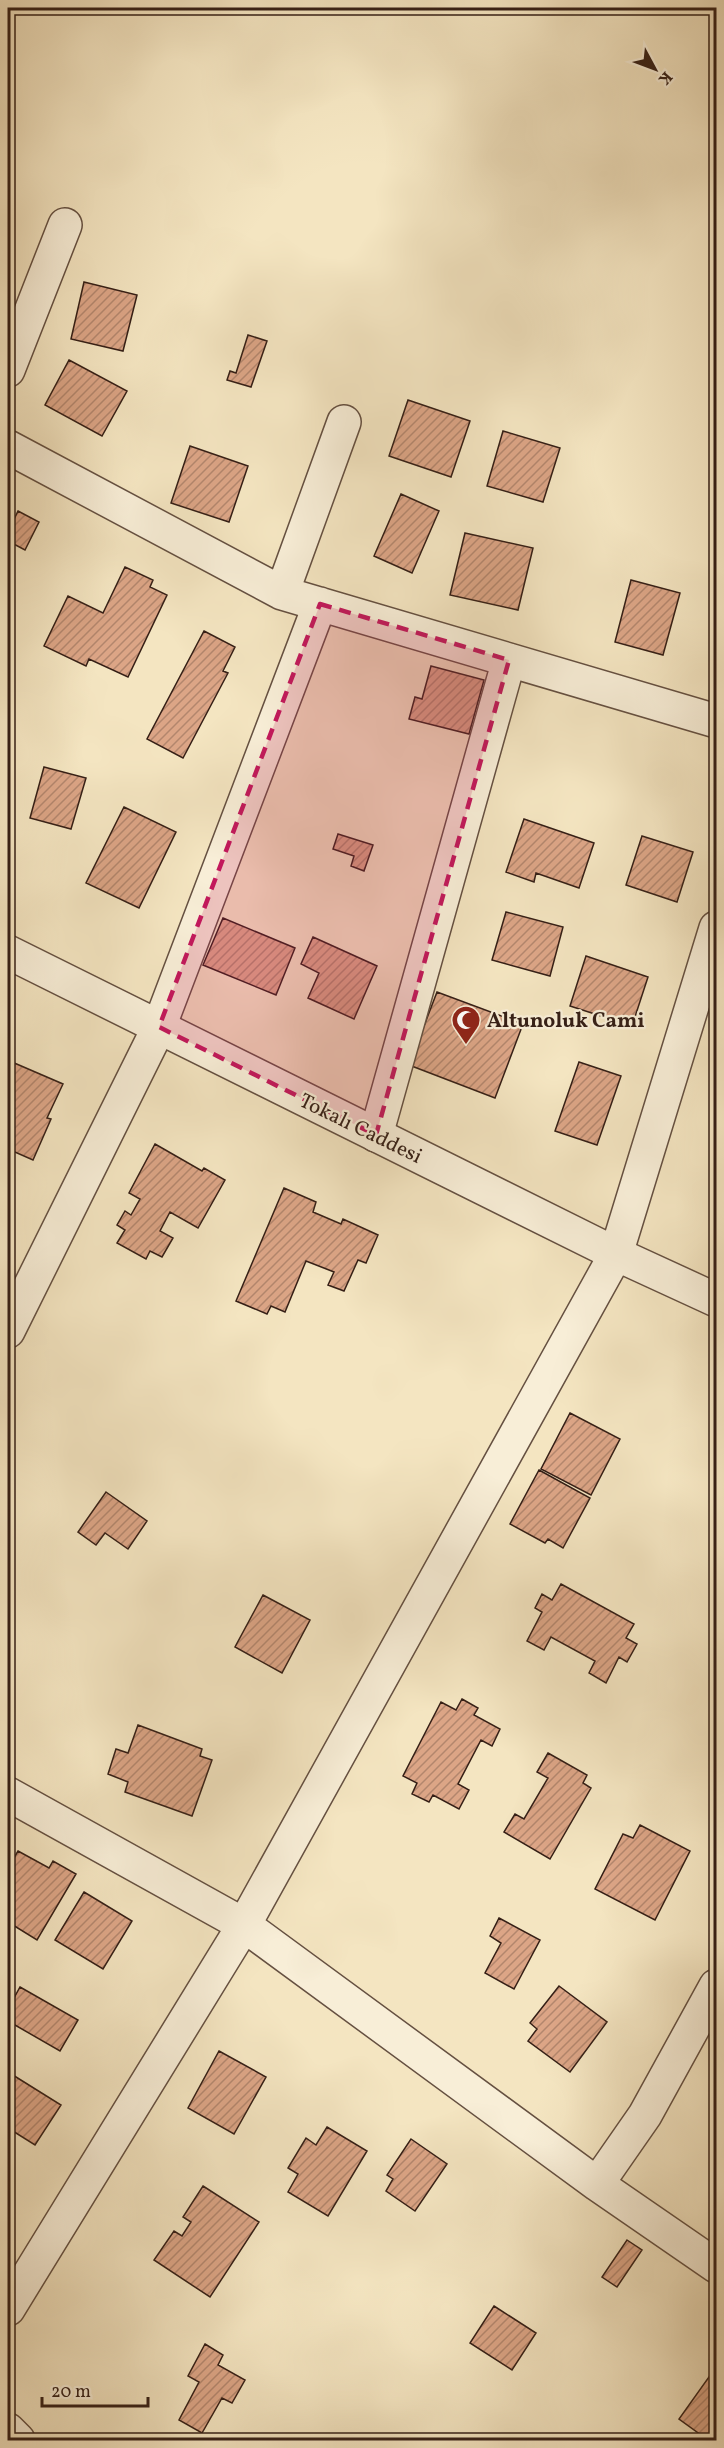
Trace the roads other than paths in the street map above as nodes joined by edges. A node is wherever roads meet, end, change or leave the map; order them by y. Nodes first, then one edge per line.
1 (65, 225) dead end
2 (8, 370) edge
3 (344, 422) dead end
4 (8, 447) edge
5 (282, 593) junction
6 (320, 604) junction
7 (509, 660) junction
8 (717, 721) edge
9 (717, 928) edge
10 (8, 952) edge
11 (159, 1027) junction
12 (376, 1135) junction
13 (616, 1254) junction
14 (717, 1300) edge
15 (8, 1330) edge
16 (8, 1794) edge
17 (244, 1925) junction
18 (717, 1986) edge
19 (597, 2184) junction
20 (717, 2266) edge
21 (8, 2309) edge
22 (8, 2430) edge
23 (18, 2440) edge

1 - 2 street
3 - 5 street
4 - 5 street
5 - 6 street
6 - 7 street
6 - 11 street
7 - 8 street
7 - 12 street
9 - 13 street
10 - 11 street, Tokalı Caddesi
11 - 12 street, Tokalı Caddesi
11 - 15 street
12 - 13 street, Tokalı Caddesi
13 - 14 street, Tokalı Caddesi
13 - 17 street
16 - 17 street
17 - 19 street
17 - 21 street
18 - 19 street
19 - 20 street
22 - 23 street

